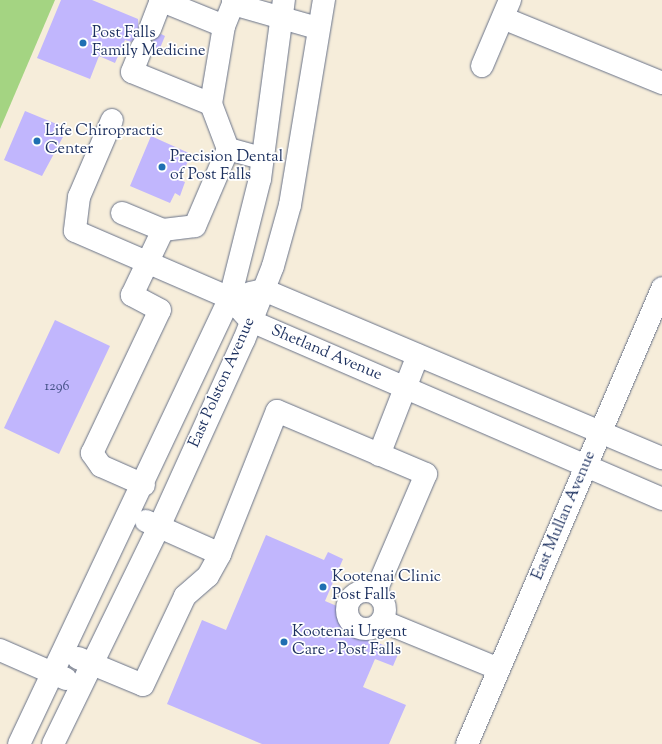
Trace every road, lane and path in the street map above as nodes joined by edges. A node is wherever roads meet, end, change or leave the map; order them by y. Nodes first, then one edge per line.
1 (160, 0) edge
2 (324, 0) edge
3 (233, 2) edge
4 (282, 8) edge
5 (506, 9) edge
6 (224, 26) junction
7 (317, 28) junction
8 (482, 66) dead end
9 (662, 83) edge
10 (210, 104) junction
11 (112, 120) dead end
12 (228, 149) junction
13 (262, 158) junction
14 (122, 213) dead end
15 (163, 230) junction
16 (149, 262) junction
17 (662, 288) edge
18 (264, 290) junction
19 (230, 298) junction
20 (251, 321) junction
21 (418, 355) junction
22 (406, 388) junction
23 (601, 432) junction
24 (379, 455) junction
25 (662, 458) edge
26 (587, 465) junction
27 (144, 485) junction
28 (662, 499) edge
29 (130, 514) junction
30 (159, 526) junction
31 (220, 554) junction
32 (375, 593) junction
33 (382, 621) junction
34 (0, 650) edge
35 (64, 652) junction
36 (92, 664) junction
37 (499, 669) junction
38 (53, 675) junction
39 (82, 685) junction
40 (20, 744) edge
41 (53, 744) edge
42 (467, 744) edge

1 - 6 street
1 - 10 street
2 - 7 street, East Polston Avenue
3 - 4 street
3 - 6 street
4 - 7 street
4 - 13 street, East Polston Avenue
5 - 8 street
5 - 9 street
6 - 10 street
7 - 18 street, East Polston Avenue
10 - 12 street
11 - 16 street
12 - 13 street
12 - 15 street
13 - 19 street, East Polston Avenue
14 - 15 street
15 - 16 street
16 - 19 street
16 - 27 street
17 - 23 street, East Mullan Avenue
18 - 19 street
18 - 20 street, East Polston Avenue
18 - 21 street
19 - 20 street, Shetland Avenue
19 - 27 street, East Polston Avenue
20 - 22 street, Shetland Avenue
20 - 30 street, East Polston Avenue
21 - 22 street
21 - 23 street
22 - 24 street
22 - 26 street, Shetland Avenue
23 - 25 street
23 - 26 street, East Mullan Avenue
24 - 31 street
24 - 32 street
26 - 28 street, Shetland Avenue
26 - 37 street, East Mullan Avenue
27 - 29 street, East Polston Avenue
29 - 30 street
29 - 35 street, East Polston Avenue
30 - 31 street
30 - 36 street, East Polston Avenue
31 - 36 street
32 - 33 street
32 - 33 street
33 - 37 street
34 - 38 street
35 - 36 street
35 - 38 street, East Polston Avenue
36 - 39 street, East Polston Avenue
37 - 42 street, East Mullan Avenue
38 - 39 street
38 - 40 street, East Polston Avenue
39 - 41 street, East Polston Avenue

